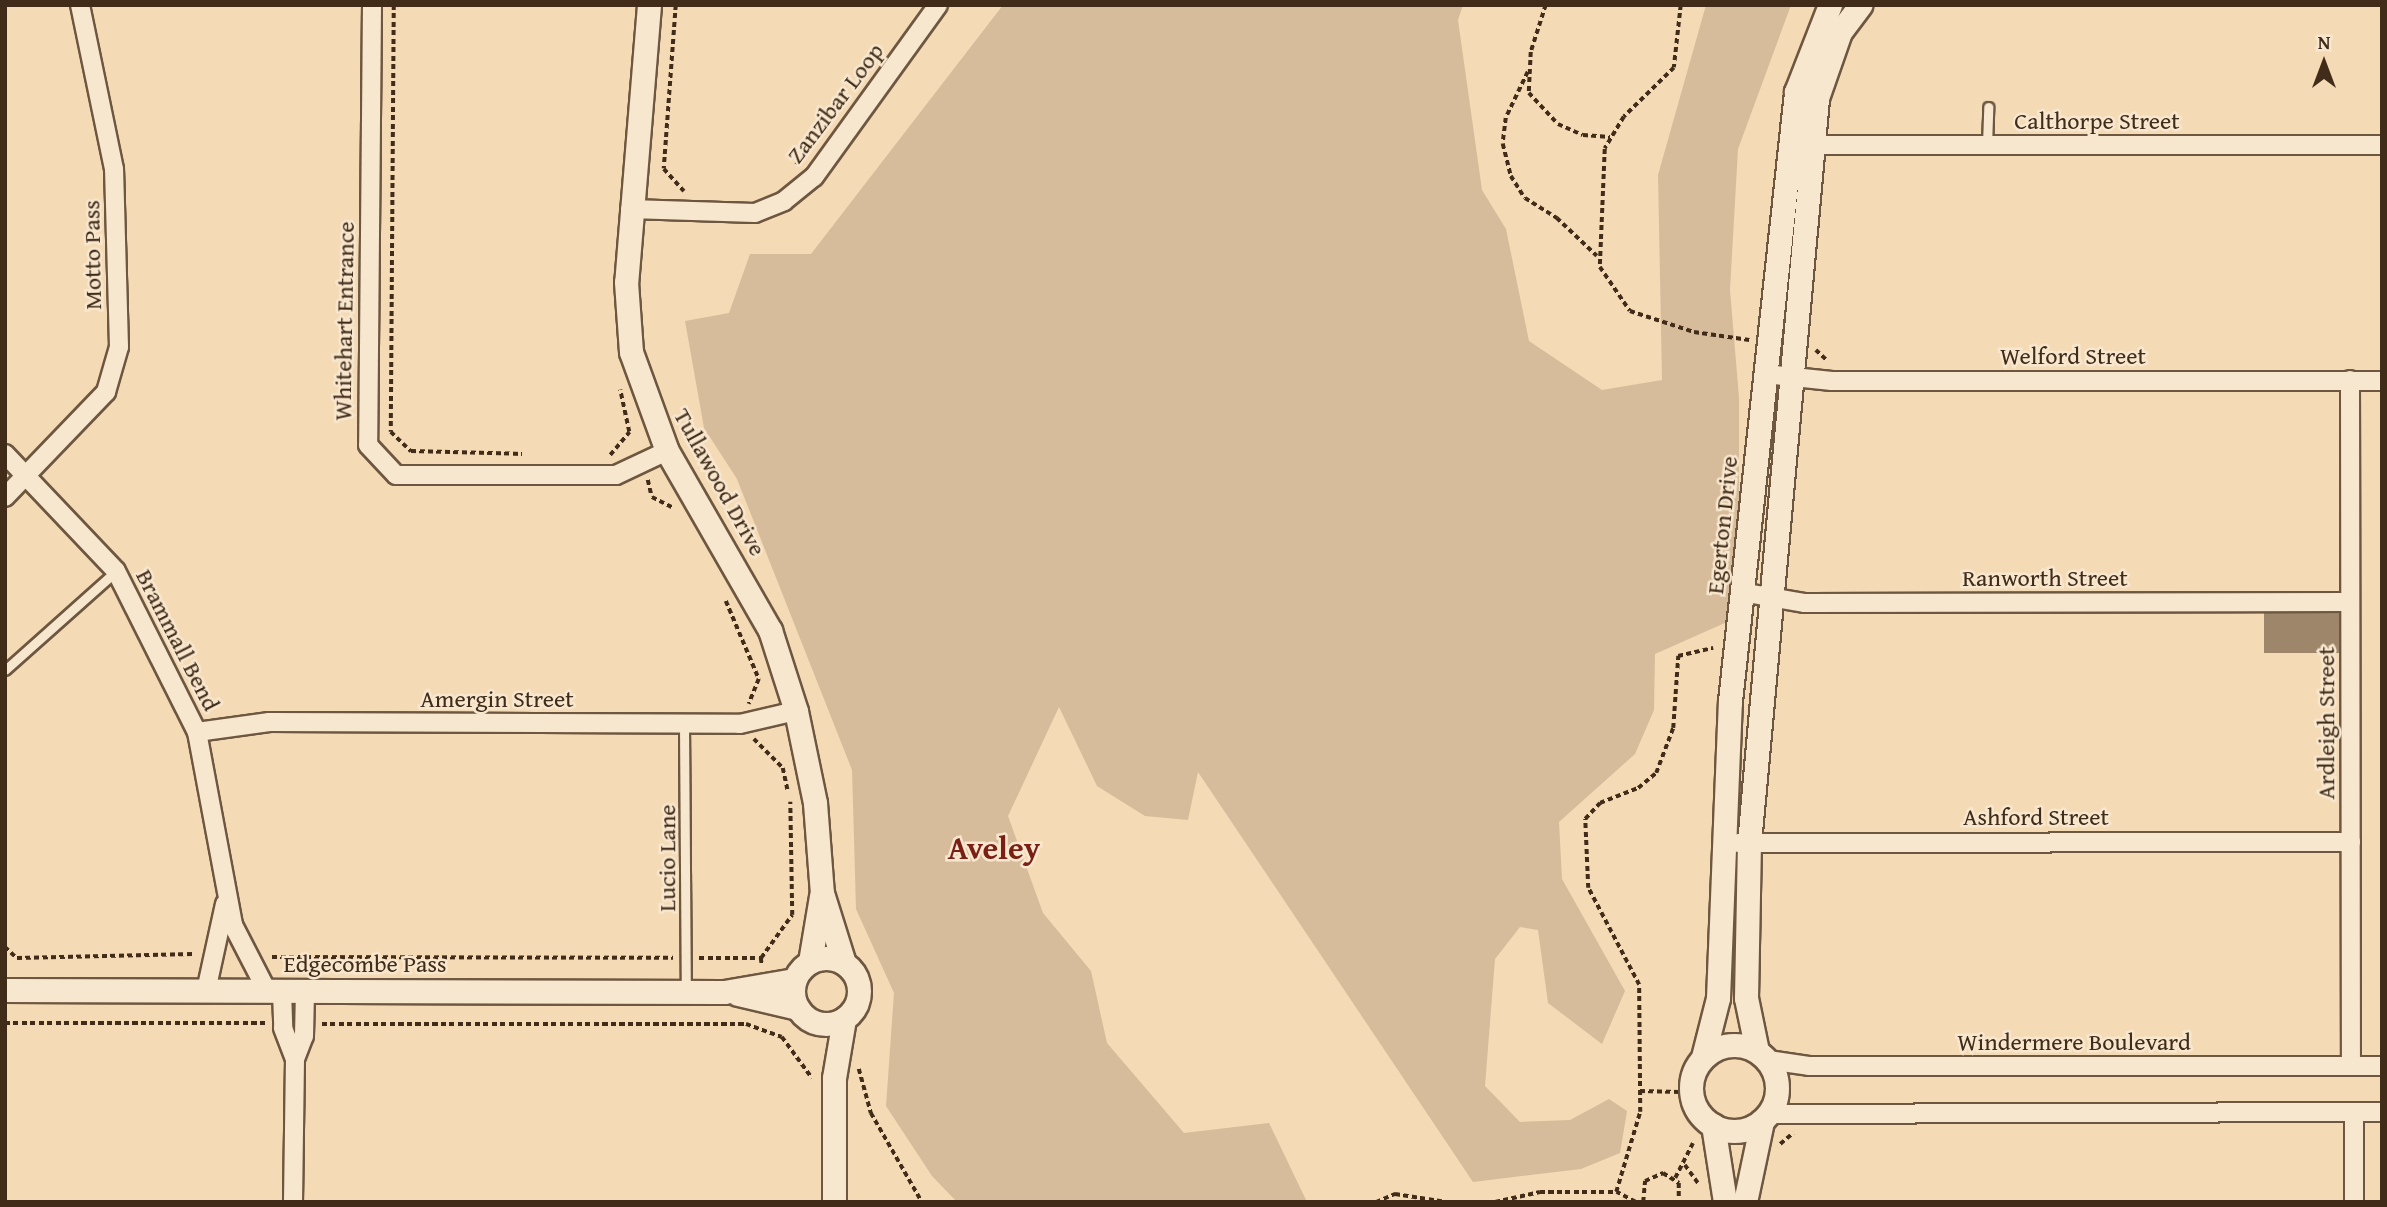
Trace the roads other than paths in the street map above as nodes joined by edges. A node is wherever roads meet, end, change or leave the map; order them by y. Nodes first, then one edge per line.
1 (80, 5) edge
2 (372, 5) edge
3 (649, 5) edge
4 (938, 5) edge
5 (1830, 5) edge
6 (1860, 5) edge
7 (1988, 107) dead end
8 (1812, 145) junction
9 (1987, 145) junction
10 (2382, 145) edge
11 (630, 209) junction
12 (1765, 374) junction
13 (1791, 378) junction
14 (2350, 380) junction
15 (2382, 381) edge
16 (667, 451) junction
17 (5, 454) edge
18 (28, 473) junction
19 (5, 497) edge
20 (116, 571) junction
21 (1741, 592) junction
22 (1772, 598) junction
23 (2350, 602) junction
24 (5, 670) edge
25 (796, 711) junction
26 (684, 724) junction
27 (197, 732) junction
28 (2351, 842) junction
29 (1721, 843) junction
30 (1749, 843) junction
31 (227, 890) junction
32 (822, 892) junction
33 (810, 962) junction
34 (844, 963) junction
35 (794, 980) junction
36 (5, 990) edge
37 (284, 990) junction
38 (206, 991) junction
39 (686, 991) junction
40 (764, 993) junction
41 (797, 1007) junction
42 (844, 1019) junction
43 (815, 1023) junction
44 (1698, 1056) junction
45 (1763, 1056) junction
46 (295, 1059) junction
47 (2351, 1066) junction
48 (2382, 1066) edge
49 (834, 1078) junction
50 (2354, 1112) junction
51 (2382, 1112) edge
52 (1765, 1118) junction
53 (1705, 1125) junction
54 (293, 1202) edge
55 (834, 1202) edge
56 (1725, 1202) edge
57 (1745, 1202) edge
58 (2354, 1202) edge

1 - 18 street, Motto Pass
2 - 16 street, Whitehart Entrance
3 - 11 street, Tullawood Drive
4 - 11 street, Zanzibar Loop
5 - 12 street, Egerton Drive
6 - 8 street
7 - 9 lane
8 - 9 street, Calthorpe Street
8 - 13 street
9 - 10 street, Calthorpe Street
11 - 16 street, Tullawood Drive
12 - 13 street, Welford Street
12 - 21 street, Egerton Drive
13 - 14 street, Welford Street
13 - 22 street
14 - 15 street, Welford Street
14 - 23 street, Ardleigh Street
16 - 25 street, Tullawood Drive
17 - 18 street, Brammall Bend
18 - 19 street, Motto Pass
18 - 20 street, Brammall Bend
20 - 24 lane
20 - 27 street, Brammall Bend
21 - 22 street, Ranworth Street
21 - 29 street, Egerton Drive
22 - 23 street, Ranworth Street
22 - 30 street
23 - 28 street, Ardleigh Street
25 - 26 street, Amergin Street
25 - 32 street, Tullawood Drive
26 - 27 street, Amergin Street
26 - 39 lane, Lucio Lane
27 - 31 street, Brammall Bend
28 - 30 street, Ashford Street
28 - 47 street, Ardleigh Street
29 - 30 street, Ashford Street
29 - 44 street, Egerton Drive
30 - 45 street
31 - 37 street, Brammall Bend
31 - 38 street, Brammall Bend
32 - 33 street, Tullawood Drive
32 - 34 street, Tullawood Drive
33 - 34 street
33 - 35 street
34 - 42 street
35 - 40 street, Edgecombe Pass
35 - 41 street
36 - 38 street, Edgecombe Pass
37 - 38 street, Edgecombe Pass
37 - 39 street, Edgecombe Pass
37 - 46 street
37 - 46 street
39 - 40 street, Edgecombe Pass
40 - 41 street, Edgecombe Pass
41 - 43 street
42 - 43 street
42 - 49 street
43 - 49 street
44 - 45 street
44 - 53 street
45 - 47 street, Windermere Boulevard
45 - 52 street
46 - 54 street
47 - 48 street, Windermere Boulevard
49 - 55 street
50 - 51 street
50 - 52 street
50 - 58 street
52 - 53 street
52 - 57 street
53 - 56 street

